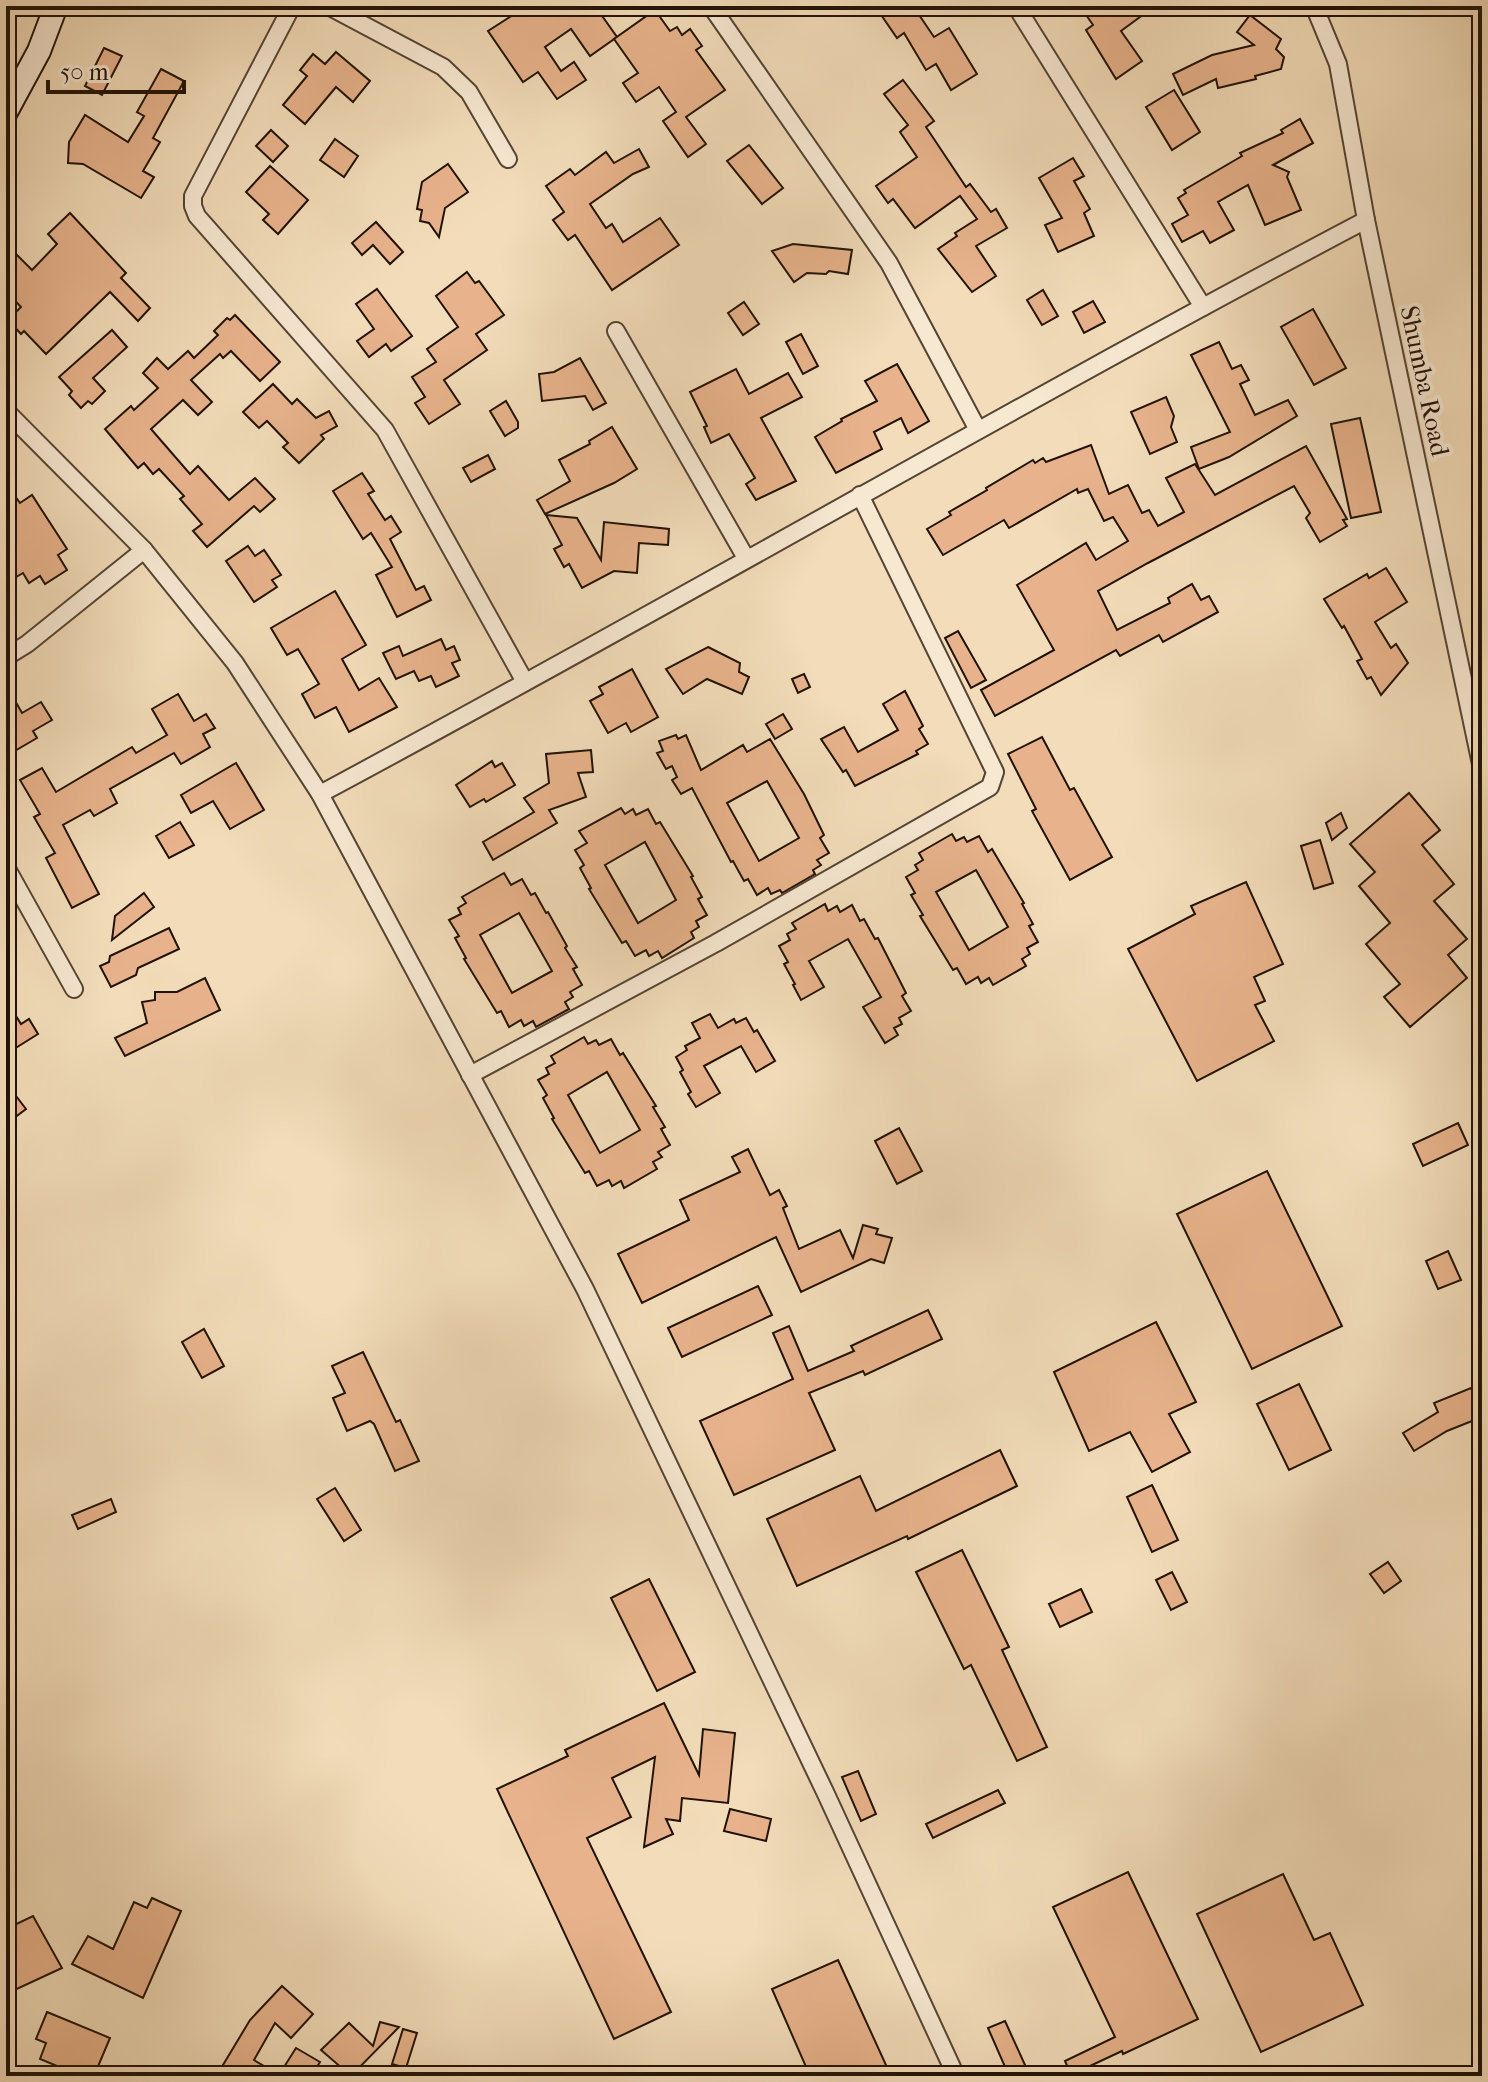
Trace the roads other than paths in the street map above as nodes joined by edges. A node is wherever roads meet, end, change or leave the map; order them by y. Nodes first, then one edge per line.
1 (56, 6) edge
2 (292, 6) edge
3 (328, 6) edge
4 (711, 6) edge
5 (1016, 6) edge
6 (1314, 6) edge
7 (6, 112) edge
8 (508, 159) dead end
9 (1366, 220) junction
10 (1203, 307) junction
11 (616, 331) dead end
12 (6, 411) edge
13 (978, 430) junction
14 (860, 495) junction
15 (144, 550) junction
16 (746, 558) junction
17 (6, 657) edge
18 (525, 682) junction
19 (1482, 769) edge
20 (320, 794) junction
21 (6, 867) edge
22 (74, 989) dead end
23 (470, 1075) junction
24 (956, 2076) edge

1 - 7 street
2 - 18 street
3 - 8 street
4 - 13 street
5 - 10 street
6 - 9 street, Shumba Road
9 - 10 street
9 - 19 street, Shumba Road
10 - 13 street
11 - 16 street
12 - 15 street
13 - 14 street
14 - 16 street
14 - 23 street
15 - 17 street
15 - 20 street
16 - 18 street
18 - 20 street
20 - 23 street
21 - 22 street
23 - 24 street

